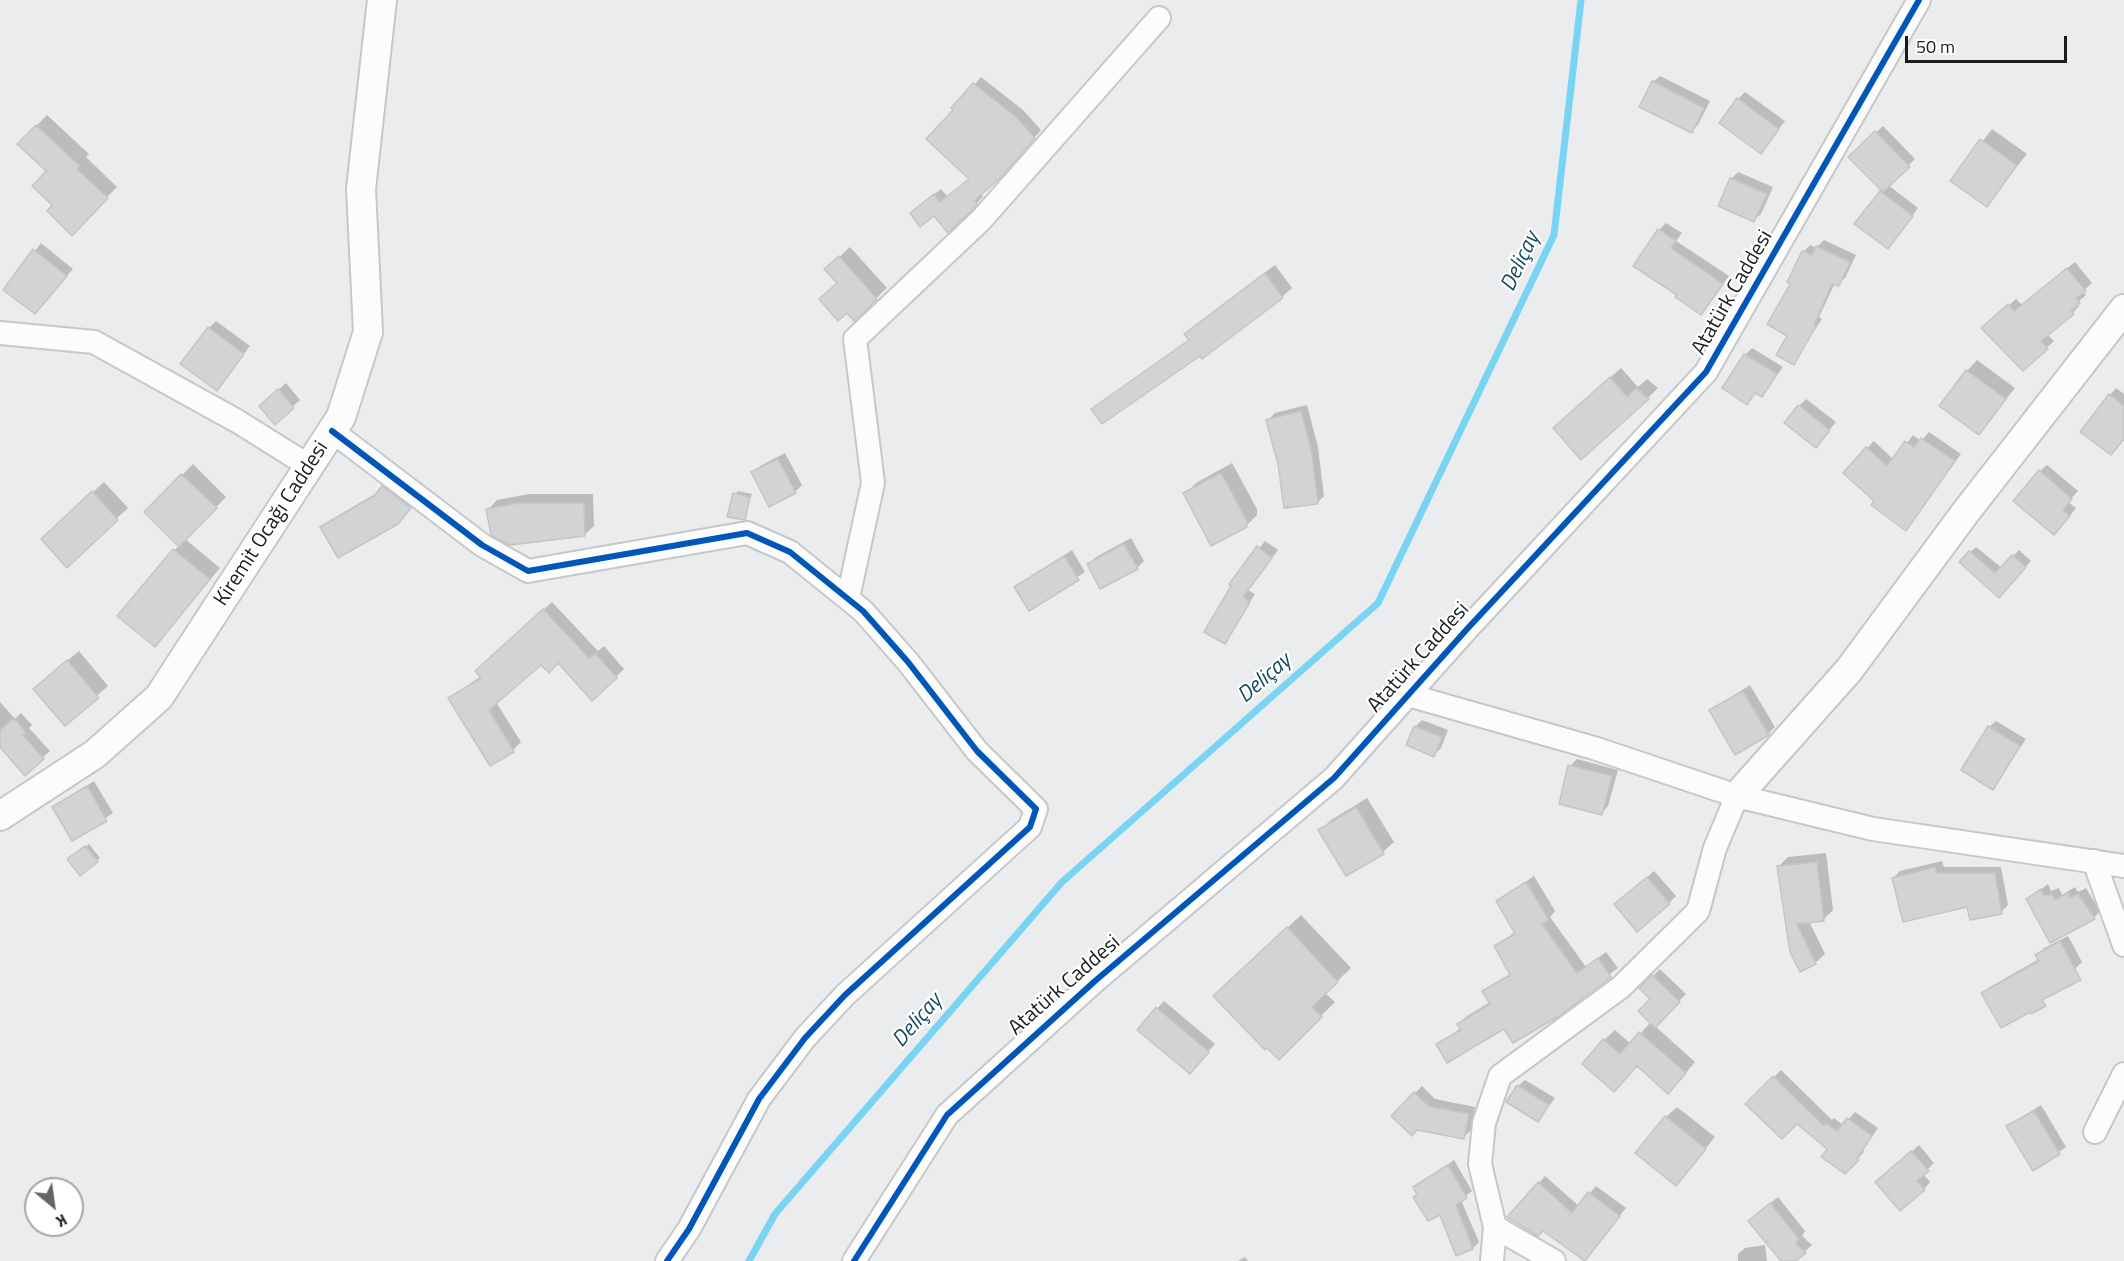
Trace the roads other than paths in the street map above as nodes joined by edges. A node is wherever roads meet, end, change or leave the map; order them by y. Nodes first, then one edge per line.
1 (382, 0) edge
2 (1919, 0) edge
3 (1159, 18) dead end
4 (2124, 309) edge
5 (0, 333) edge
6 (332, 430) junction
7 (309, 466) junction
8 (848, 598) junction
9 (1408, 695) junction
10 (1737, 796) junction
11 (0, 816) edge
12 (2094, 861) junction
13 (2124, 866) edge
14 (2124, 945) edge
15 (2124, 1074) edge
16 (2095, 1132) dead end
17 (1495, 1227) junction
18 (667, 1261) edge
19 (854, 1261) edge
20 (1492, 1261) edge
21 (1554, 1261) edge

1 - 6 street, Kiremit Ocağı Caddesi
2 - 9 street, Atatürk Caddesi
3 - 8 street
4 - 10 street
5 - 7 street
6 - 7 street, Kiremit Ocağı Caddesi
6 - 8 street
7 - 11 street, Kiremit Ocağı Caddesi
8 - 18 street
9 - 10 street
9 - 19 street, Atatürk Caddesi
10 - 12 street
10 - 17 street
12 - 13 street
12 - 14 street
15 - 16 street
17 - 20 street
17 - 21 street

